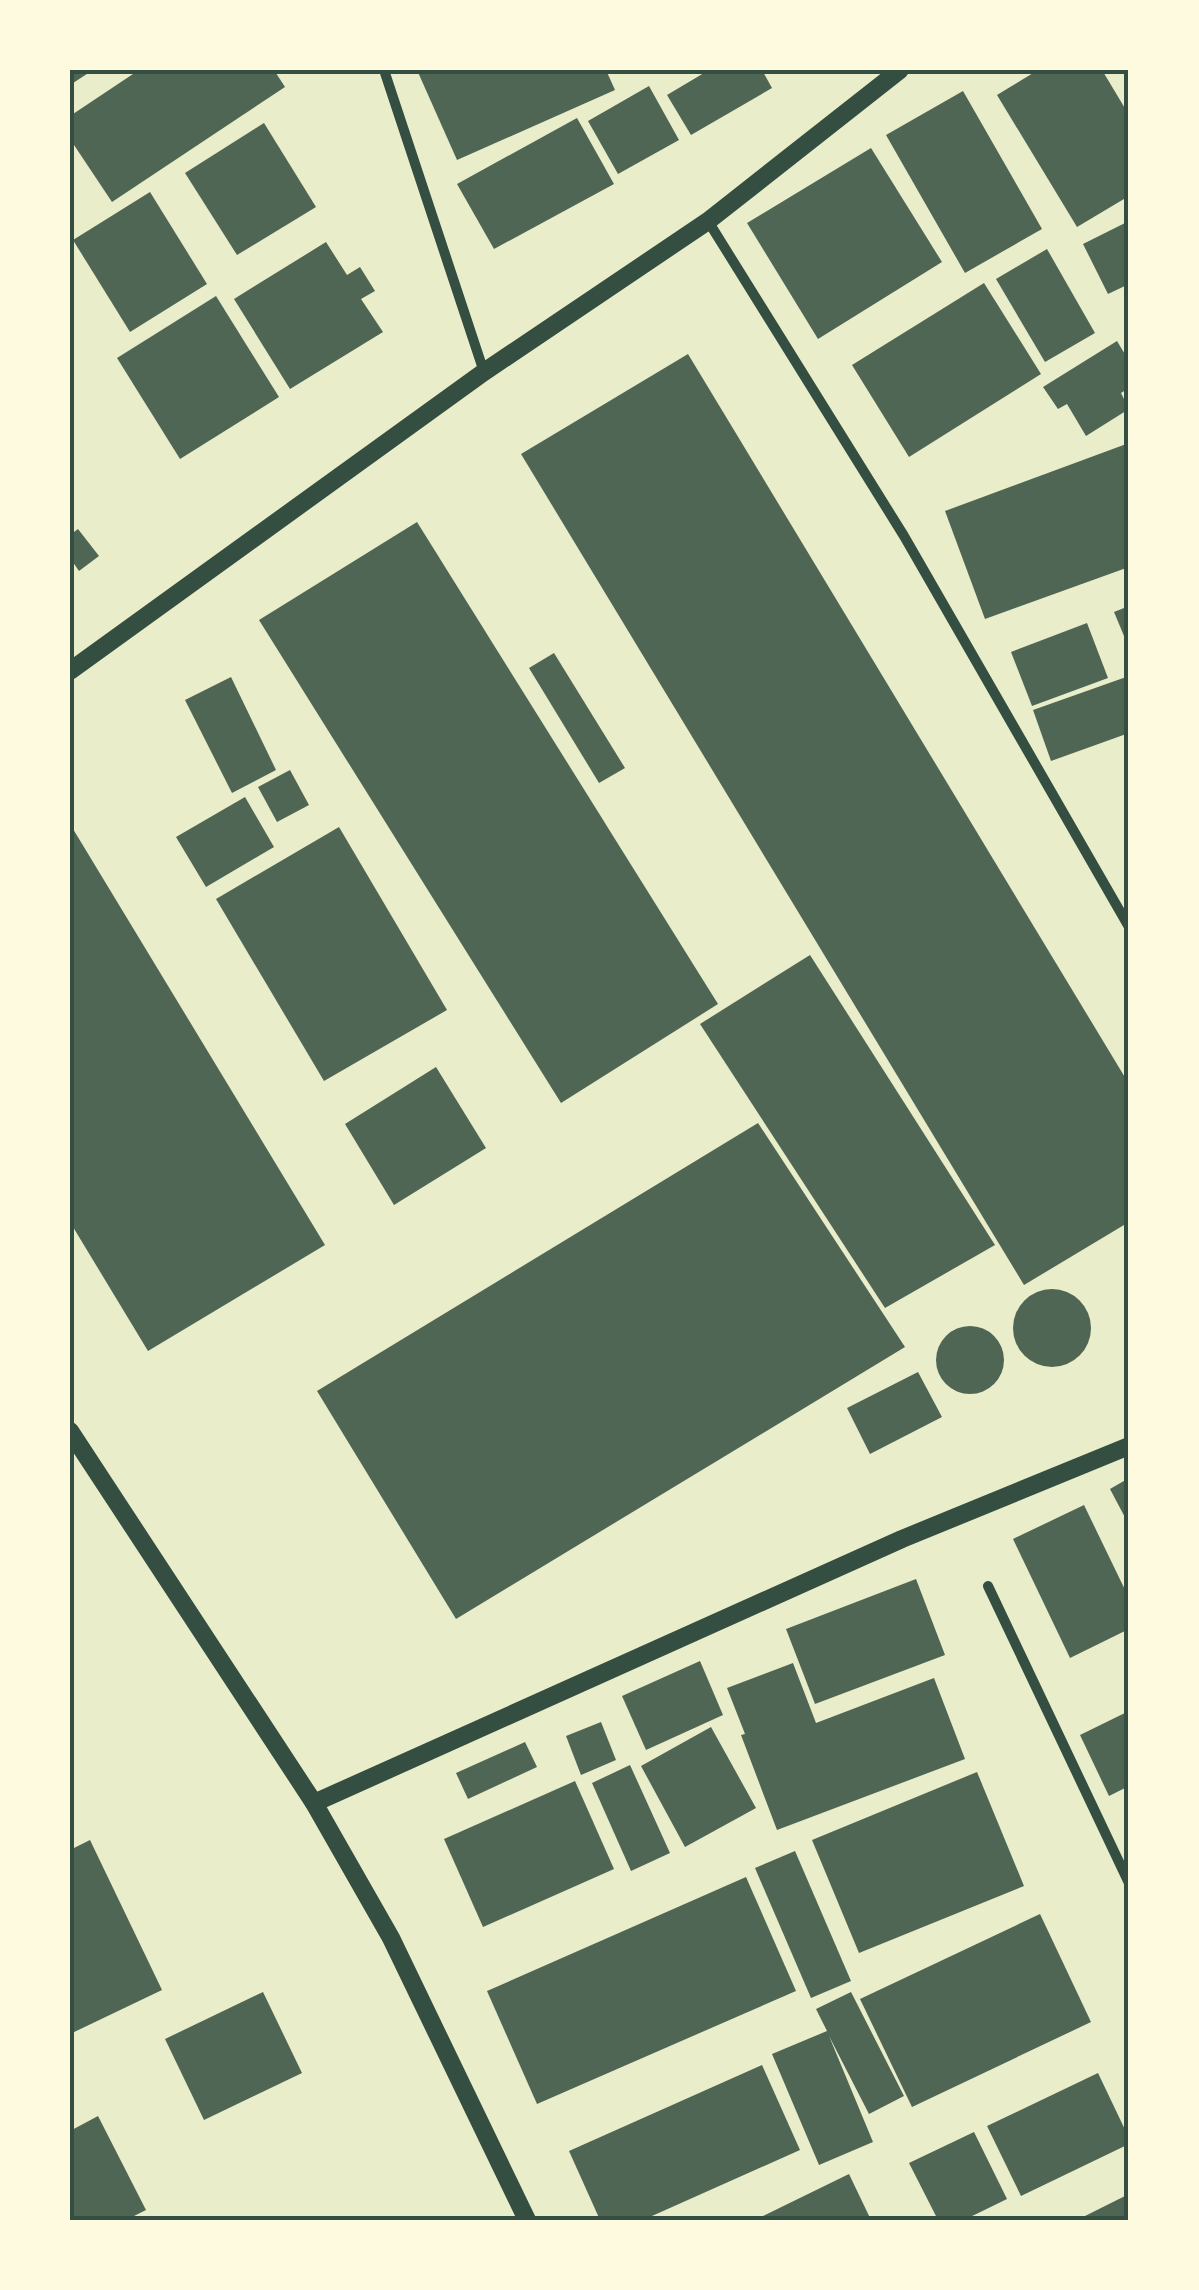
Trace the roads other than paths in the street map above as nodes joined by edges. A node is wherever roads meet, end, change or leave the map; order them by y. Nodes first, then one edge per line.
1 (384, 70) edge
2 (900, 70) edge
3 (708, 221) junction
4 (484, 372) junction
5 (70, 671) edge
6 (1129, 927) edge
7 (70, 1431) edge
8 (1129, 1446) edge
9 (988, 1586) dead end
10 (314, 1804) junction
11 (1129, 1883) edge
12 (527, 2220) edge

1 - 4 street
2 - 3 street
3 - 4 street
3 - 6 street
4 - 5 street
7 - 10 street
8 - 10 street
9 - 11 street
10 - 12 street

